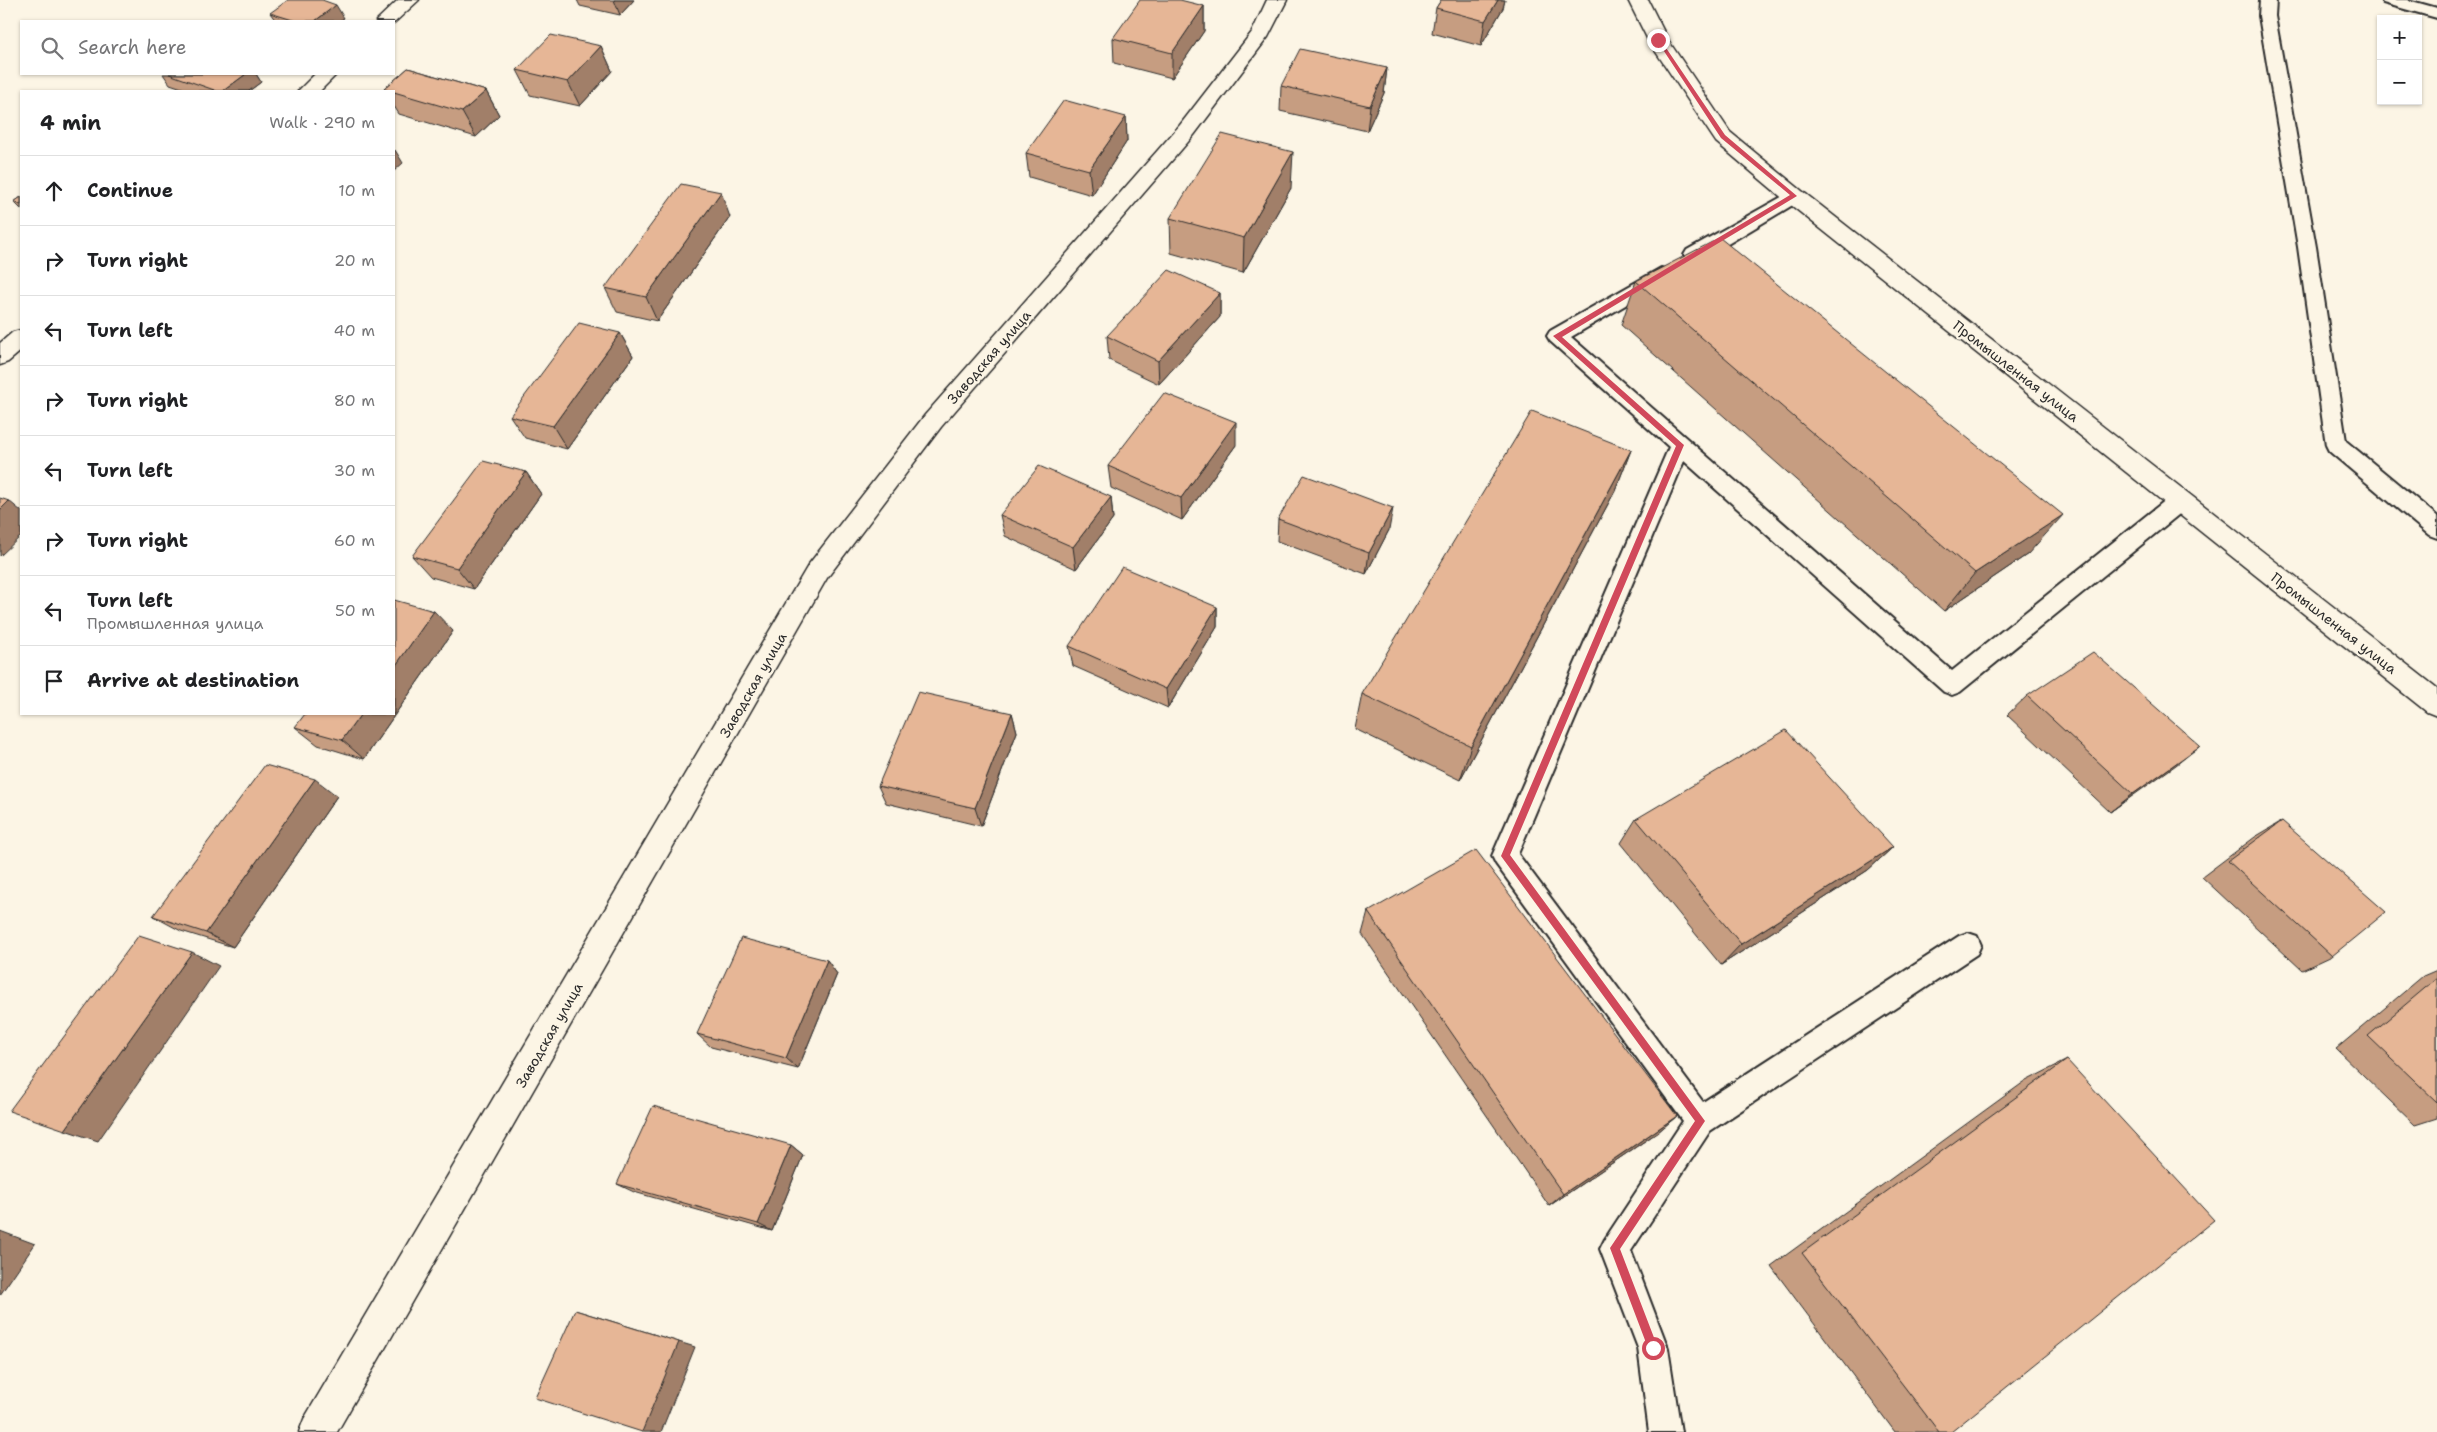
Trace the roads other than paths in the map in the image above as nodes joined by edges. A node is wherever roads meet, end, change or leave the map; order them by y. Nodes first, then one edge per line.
1 (409, 0) edge
2 (1277, 0) edge
3 (1638, 0) edge
4 (2268, 0) edge
5 (2389, 0) edge
6 (2437, 13) edge
7 (386, 20) edge
8 (326, 75) edge
9 (309, 90) edge
10 (1794, 196) junction
11 (20, 339) edge
12 (0, 356) edge
13 (1680, 445) junction
14 (2180, 501) junction
15 (2437, 529) edge
16 (2437, 704) edge
17 (1968, 945) dead end
18 (1700, 1121) junction
19 (317, 1432) edge
20 (1665, 1432) edge

1 - 7 street
2 - 19 street, Заводская улица
3 - 10 street, Промышленная улица
4 - 15 lane
5 - 6 lane
8 - 9 street
10 - 13 lane
10 - 14 street, Промышленная улица
11 - 12 street
13 - 14 lane
13 - 18 lane
14 - 16 street, Промышленная улица
17 - 18 lane
18 - 20 lane

